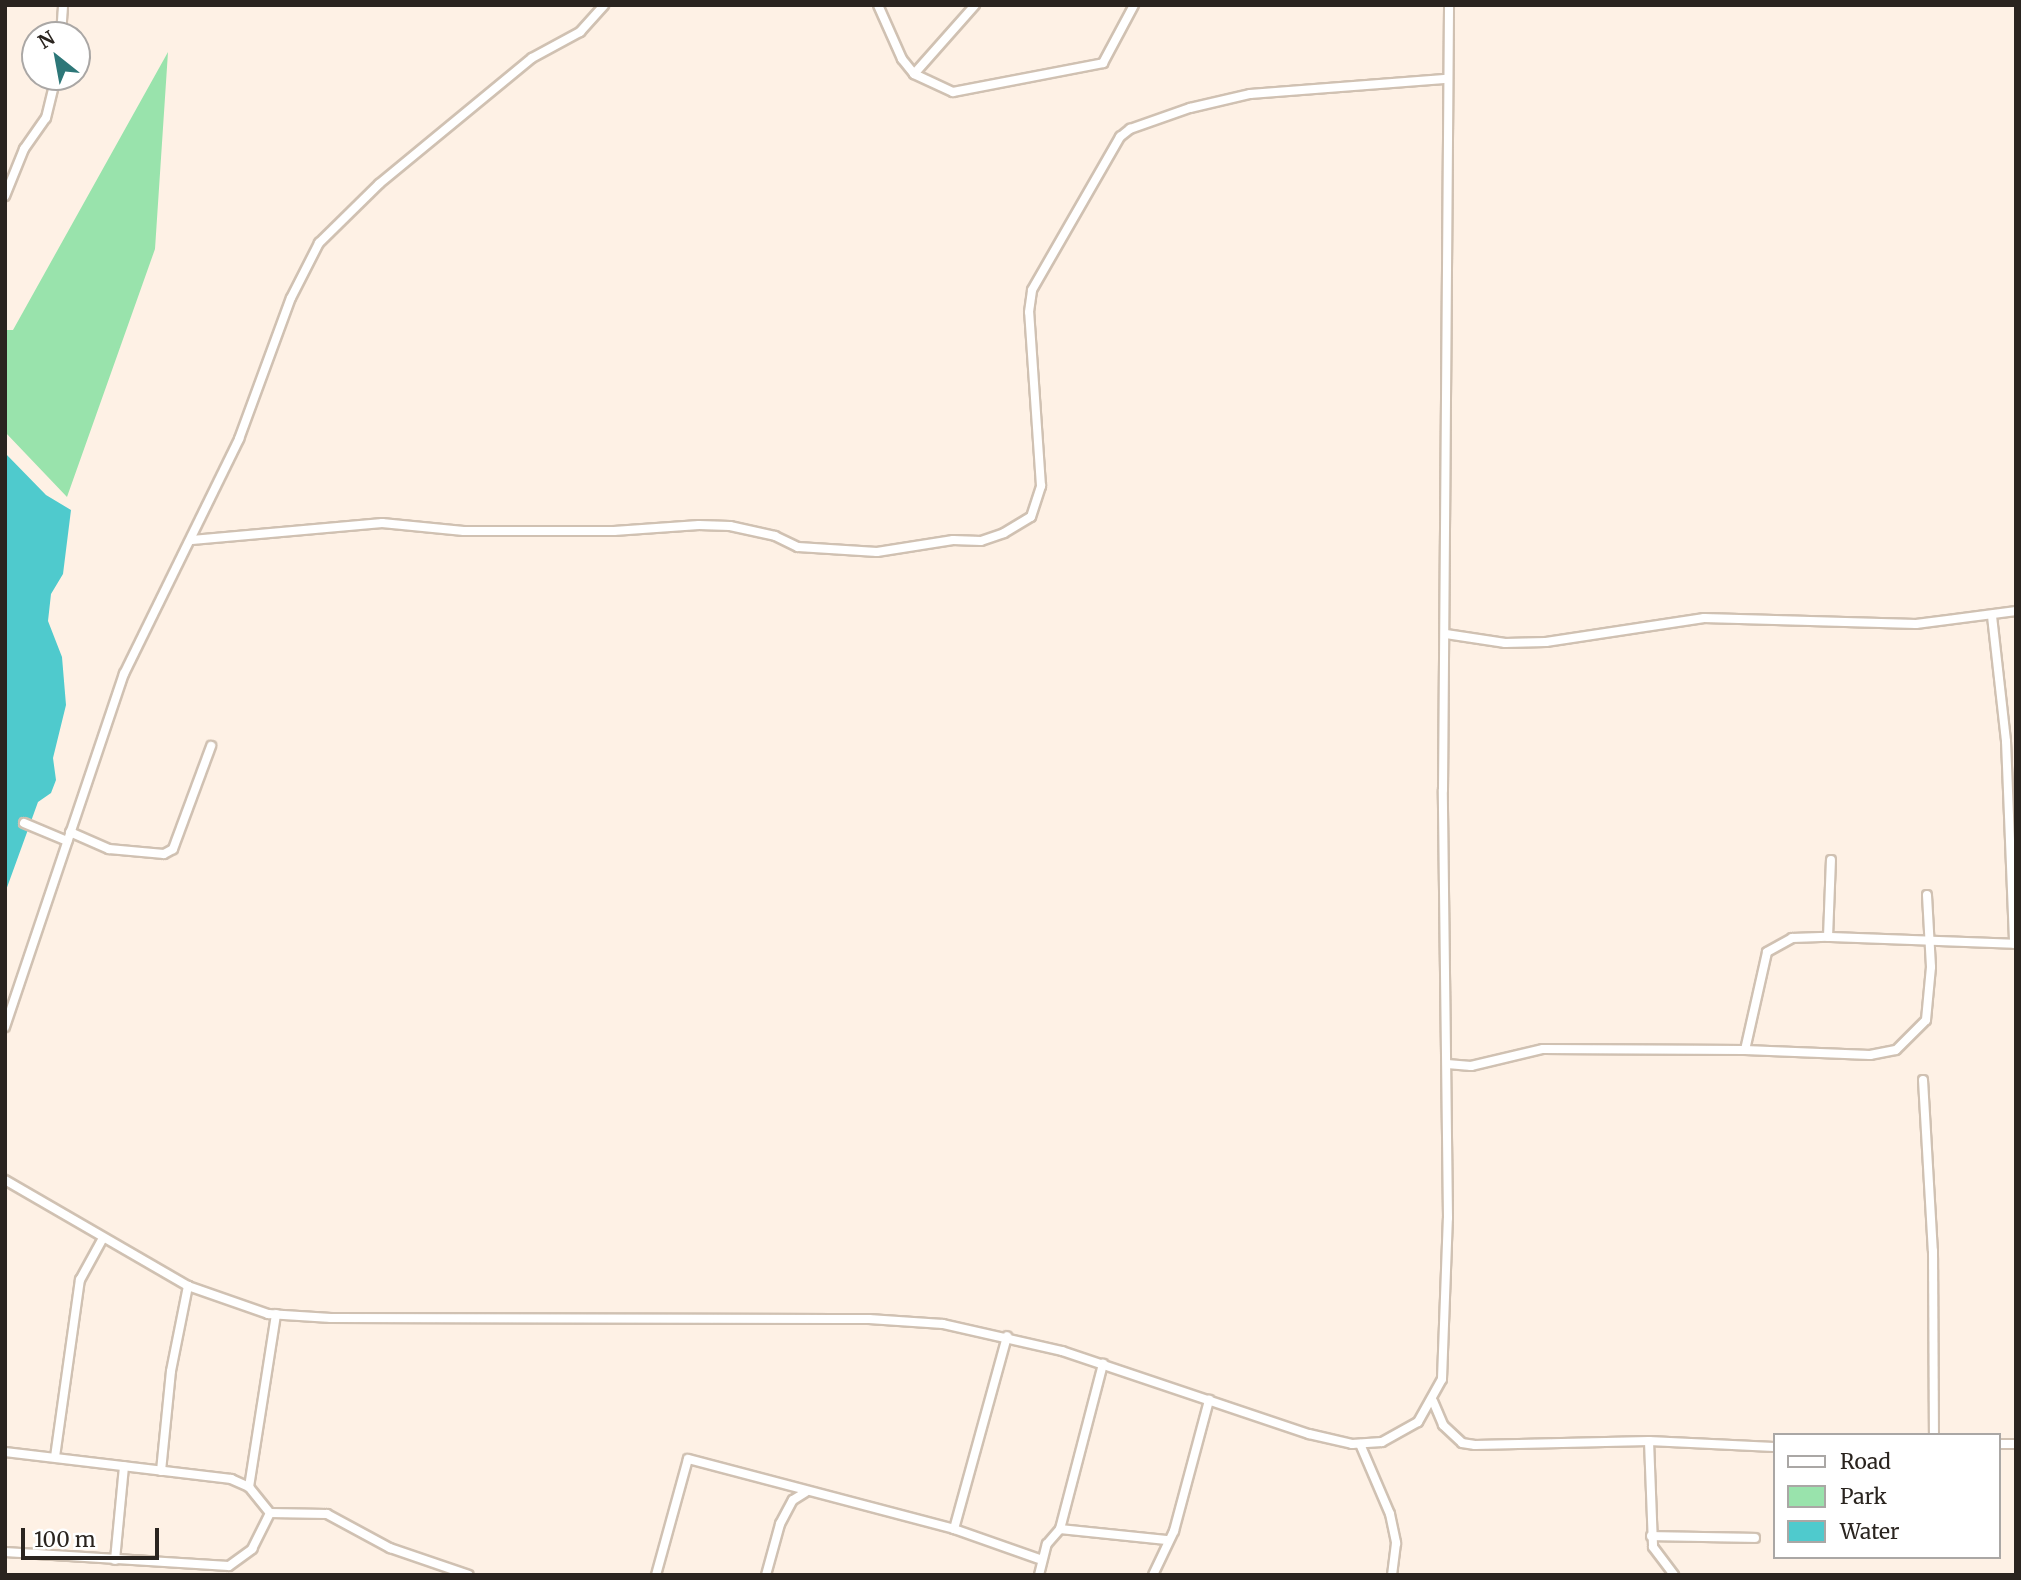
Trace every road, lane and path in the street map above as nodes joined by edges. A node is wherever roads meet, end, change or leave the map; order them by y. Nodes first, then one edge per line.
1 (604, 5) edge
2 (878, 5) edge
3 (975, 5) edge
4 (1134, 5) edge
5 (1449, 5) edge
6 (914, 74) junction
7 (1447, 79) junction
8 (53, 91) edge
9 (5, 196) edge
10 (192, 540) junction
11 (2016, 611) edge
12 (1992, 616) junction
13 (1446, 634) junction
14 (211, 746) dead end
15 (24, 823) dead end
16 (69, 836) junction
17 (1831, 860) dead end
18 (1927, 895) dead end
19 (1828, 937) junction
20 (1930, 944) junction
21 (2015, 944) edge
22 (5, 1027) edge
23 (1745, 1049) junction
24 (1447, 1064) junction
25 (1923, 1080) dead end
26 (5, 1180) edge
27 (103, 1238) junction
28 (188, 1286) junction
29 (276, 1314) junction
30 (1007, 1336) junction
31 (1103, 1364) junction
32 (1209, 1400) junction
33 (1433, 1401) junction
34 (1934, 1433) edge
35 (1648, 1441) junction
36 (1360, 1444) junction
37 (1772, 1447) edge
38 (5, 1452) edge
39 (55, 1457) junction
40 (124, 1466) junction
41 (160, 1471) junction
42 (249, 1487) junction
43 (806, 1492) junction
44 (270, 1513) junction
45 (954, 1529) junction
46 (1060, 1529) junction
47 (1651, 1536) junction
48 (1755, 1538) dead end
49 (1166, 1540) junction
50 (5, 1552) edge
51 (115, 1560) junction
52 (1042, 1560) junction
53 (469, 1575) edge
54 (656, 1575) edge
55 (766, 1575) edge
56 (1039, 1575) edge
57 (1153, 1575) edge
58 (1392, 1575) edge
59 (1674, 1575) edge

1 - 10 street
2 - 6 street
3 - 6 street
4 - 6 street
5 - 7 street
7 - 10 street
7 - 13 street
8 - 9 street
10 - 16 street
11 - 12 street
12 - 13 street
12 - 21 street
13 - 24 street
14 - 16 street
15 - 16 street
16 - 22 street
17 - 19 street
18 - 20 street
19 - 20 street
19 - 23 street
20 - 21 street
20 - 23 street
23 - 24 street
24 - 33 street
25 - 34 street
26 - 27 street
27 - 28 street
27 - 39 street
28 - 29 street
28 - 41 street
29 - 30 street
29 - 42 street
30 - 31 street
30 - 45 street
31 - 32 street
31 - 46 street
32 - 36 street
32 - 49 street
33 - 35 street
33 - 36 street
35 - 37 street
35 - 47 street
36 - 58 street
38 - 39 street
39 - 40 street
40 - 41 street
40 - 51 street
41 - 42 street
42 - 44 street
43 - 45 street
43 - 54 street
43 - 55 street
44 - 51 street
44 - 53 street
45 - 52 street
46 - 49 street
46 - 52 street
47 - 48 street
47 - 59 street
49 - 57 street
50 - 51 street
52 - 56 street

